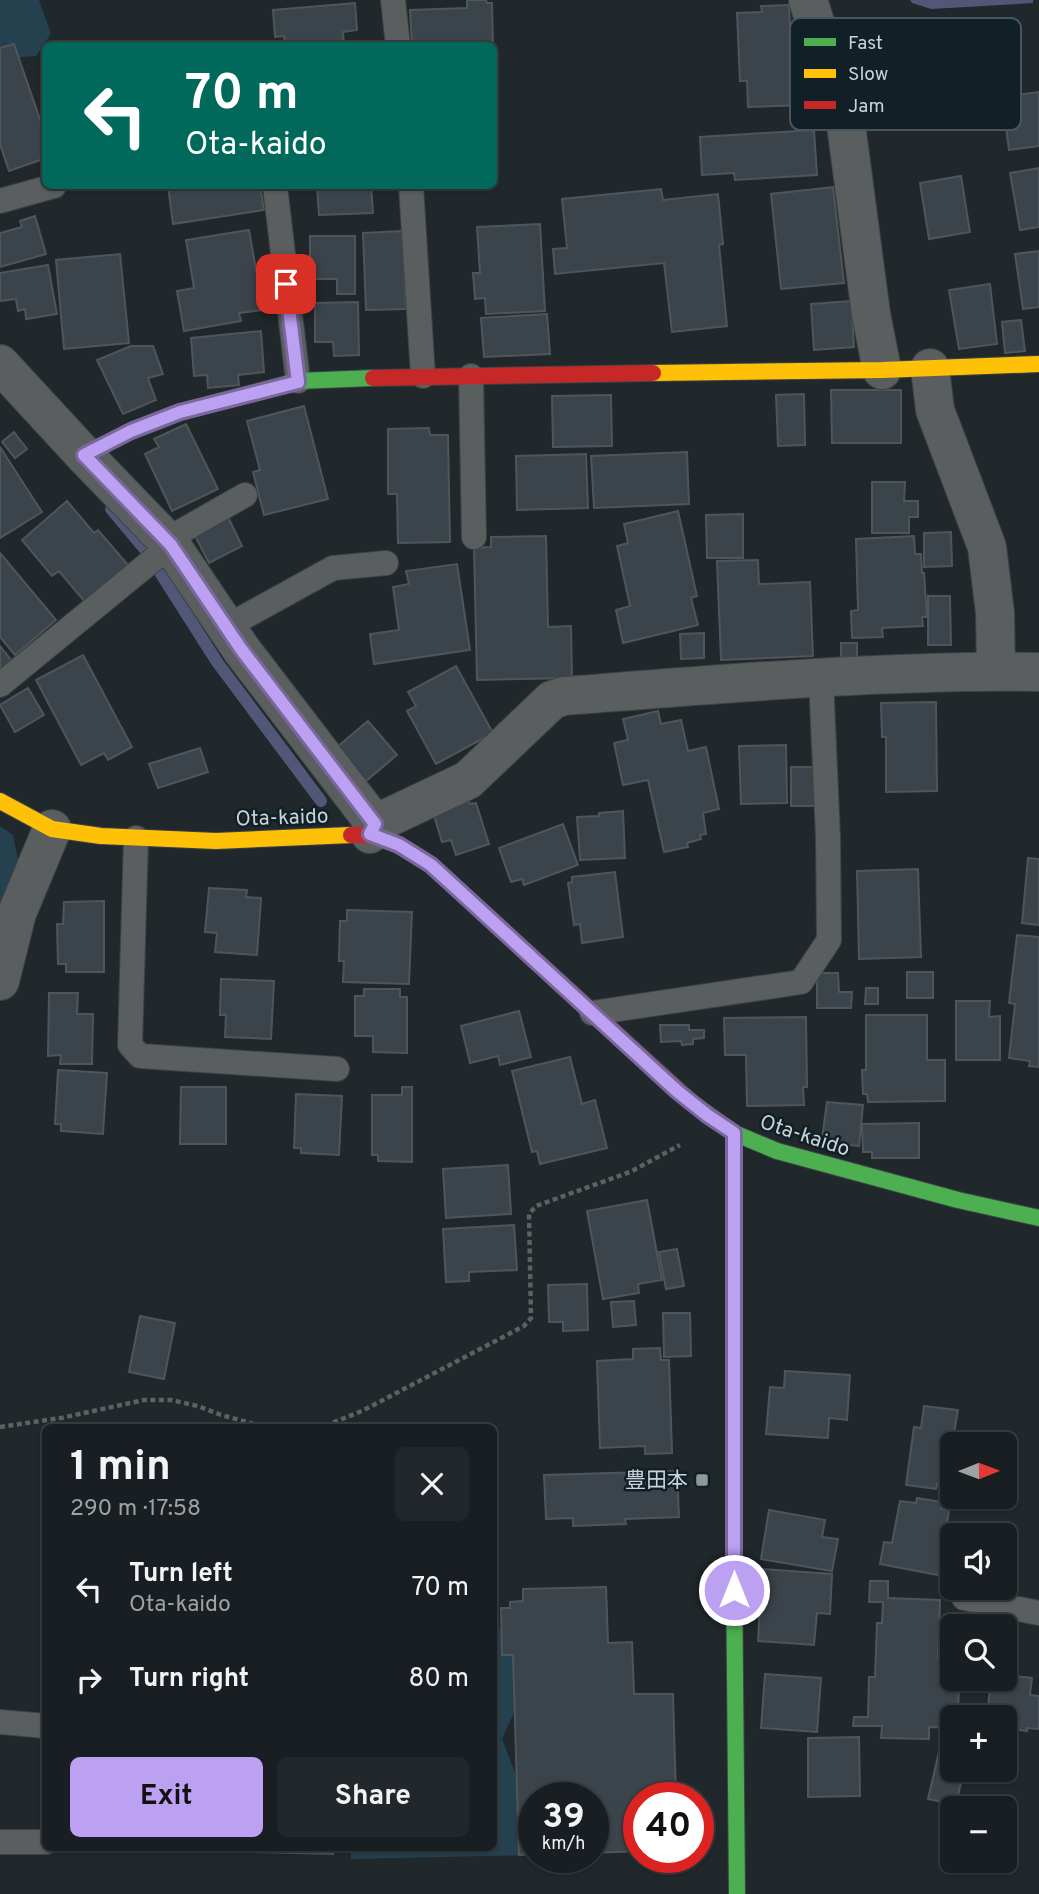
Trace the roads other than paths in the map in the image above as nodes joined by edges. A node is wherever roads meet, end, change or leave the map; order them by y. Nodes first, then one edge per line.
1 (393, 0) edge
2 (808, 0) edge
3 (814, 18) edge
4 (398, 42) edge
5 (847, 130) edge
6 (43, 189) edge
7 (275, 189) edge
8 (411, 189) edge
9 (0, 201) edge
10 (0, 364) edge
11 (1039, 364) edge
12 (930, 368) junction
13 (882, 370) junction
14 (423, 376) junction
15 (471, 376) junction
16 (298, 382) junction
17 (84, 455) junction
18 (245, 495) dead end
19 (474, 537) dead end
20 (161, 550) junction
21 (386, 563) dead end
22 (226, 626) junction
23 (996, 671) junction
24 (1039, 672) edge
25 (821, 678) junction
26 (0, 685) edge
27 (0, 801) edge
28 (52, 829) junction
29 (372, 829) junction
30 (135, 838) junction
31 (0, 981) edge
32 (592, 1013) junction
33 (337, 1069) dead end
34 (734, 1133) junction
35 (1039, 1218) edge
36 (974, 1600) edge
37 (1039, 1613) edge
38 (0, 1722) edge
39 (42, 1726) edge
40 (0, 1842) edge
41 (42, 1842) edge
42 (737, 1894) edge

1 - 4 lane
2 - 3 street
5 - 13 street
6 - 9 lane
7 - 16 lane
8 - 14 lane
10 - 17 street
11 - 12 street
12 - 13 street
12 - 23 street
13 - 15 street
14 - 15 street
14 - 16 street
15 - 19 lane
16 - 17 street
17 - 20 street
18 - 20 lane
20 - 22 street
20 - 26 lane
21 - 22 lane
22 - 29 street
23 - 24 street
23 - 25 street
25 - 29 street
25 - 32 lane
27 - 28 street, Ota-kaido
28 - 30 street, Ota-kaido
28 - 31 street
29 - 30 street, Ota-kaido
29 - 32 street, Ota-kaido
30 - 33 lane
32 - 34 street, Ota-kaido
34 - 35 street, Ota-kaido
34 - 42 street
36 - 37 lane
38 - 39 lane
40 - 41 lane

